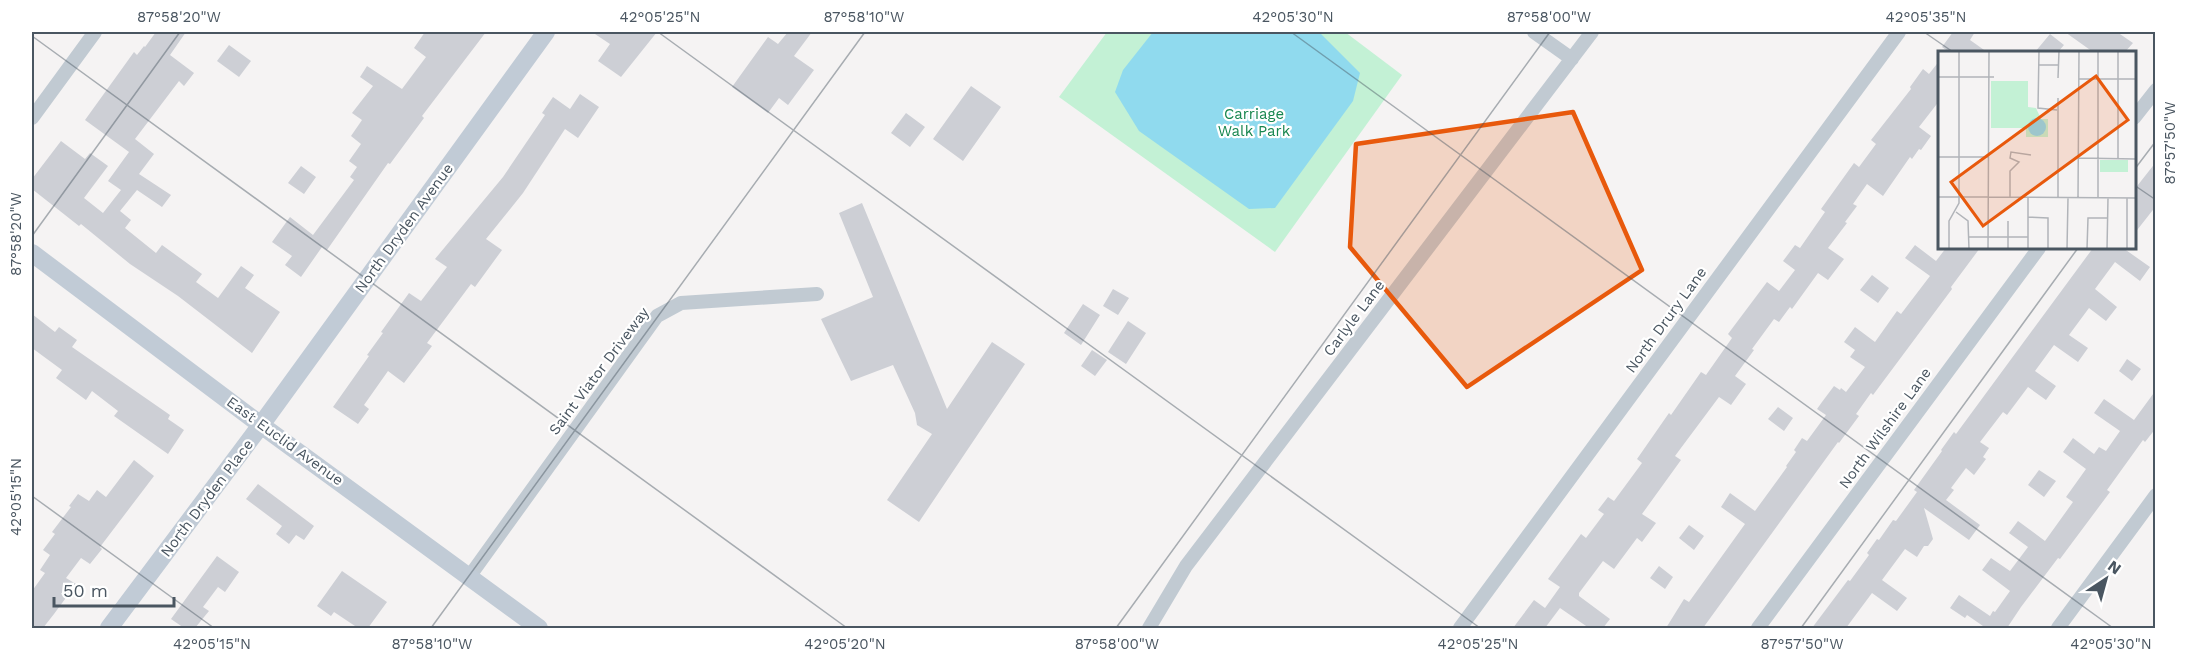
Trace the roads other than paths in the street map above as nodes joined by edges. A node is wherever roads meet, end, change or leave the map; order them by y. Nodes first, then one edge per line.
1 (95, 32) edge
2 (546, 32) edge
3 (1534, 32) edge
4 (1592, 32) edge
5 (1899, 32) edge
6 (1572, 59) junction
7 (2156, 90) edge
8 (2136, 115) edge
9 (32, 118) edge
10 (2038, 249) edge
11 (32, 253) edge
12 (817, 294) dead end
13 (261, 425) junction
14 (2156, 495) edge
15 (470, 577) junction
16 (109, 628) edge
17 (539, 628) edge
18 (1149, 628) edge
19 (1460, 628) edge
20 (1758, 628) edge
21 (2058, 628) edge

1 - 9 street
2 - 13 street, North Dryden Avenue
3 - 6 street
4 - 6 street, Carlyle Lane
5 - 19 street, North Drury Lane
6 - 18 street, Carlyle Lane
7 - 8 street
10 - 20 street, North Wilshire Lane
11 - 13 street, East Euclid Avenue
12 - 15 street, Saint Viator Driveway
13 - 15 street, East Euclid Avenue
13 - 16 street, North Dryden Place
14 - 21 street
15 - 17 street, East Euclid Avenue

